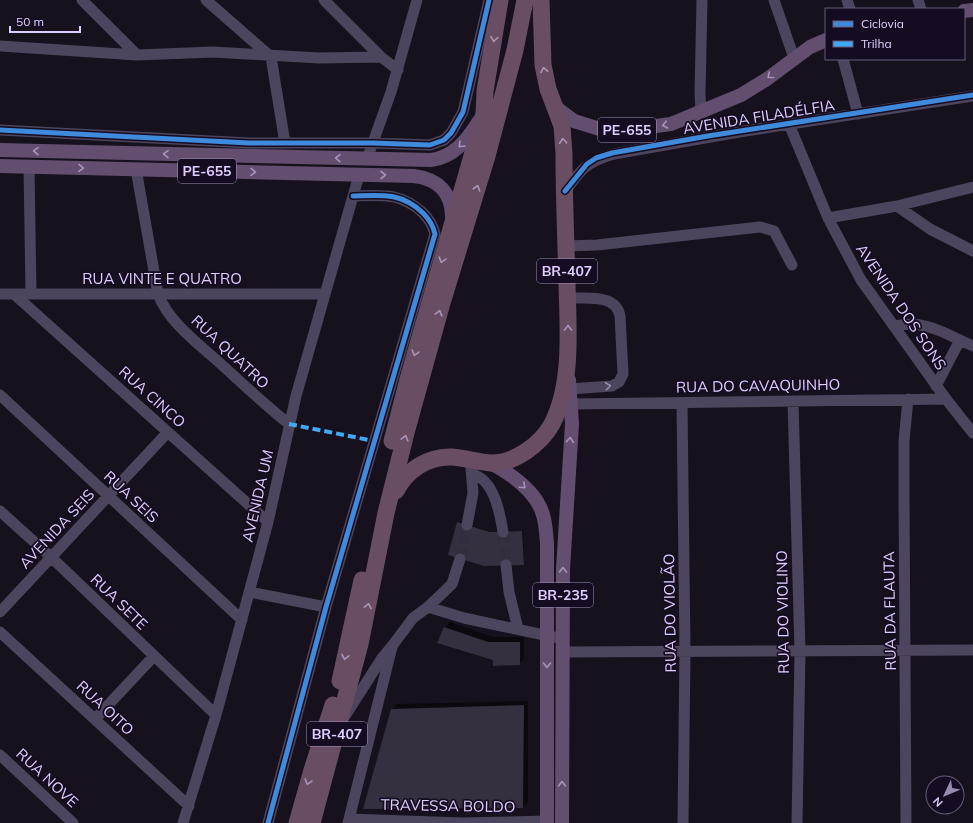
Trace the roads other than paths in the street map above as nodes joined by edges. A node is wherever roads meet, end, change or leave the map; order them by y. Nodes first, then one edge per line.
1 (82, 0) edge
2 (206, 0) edge
3 (324, 0) edge
4 (417, 0) edge
5 (489, 0) edge
6 (500, 0) edge
7 (525, 0) edge
8 (541, 0) edge
9 (702, 0) edge
10 (774, 0) edge
11 (825, 40) edge
12 (0, 46) edge
13 (137, 55) junction
14 (271, 57) junction
15 (381, 57) junction
16 (794, 58) junction
17 (843, 60) edge
18 (398, 70) junction
19 (973, 96) edge
20 (555, 107) junction
21 (701, 112) junction
22 (484, 114) junction
23 (858, 114) junction
24 (789, 124) junction
25 (0, 130) edge
26 (373, 142) junction
27 (285, 143) junction
28 (0, 150) edge
29 (367, 159) junction
30 (29, 167) junction
31 (3, 168) edge
32 (136, 169) junction
33 (359, 174) junction
34 (973, 187) edge
35 (565, 192) junction
36 (353, 196) junction
37 (897, 206) junction
38 (828, 218) junction
39 (451, 230) junction
40 (566, 246) junction
41 (973, 251) edge
42 (792, 265) dead end
43 (428, 287) junction
44 (0, 294) edge
45 (31, 294) junction
46 (158, 294) junction
47 (325, 294) junction
48 (15, 295) junction
49 (568, 298) junction
50 (894, 326) junction
51 (960, 340) junction
52 (973, 346) edge
53 (568, 367) junction
54 (936, 386) junction
55 (569, 389) junction
56 (0, 395) edge
57 (908, 399) junction
58 (946, 399) junction
59 (793, 400) junction
60 (682, 403) junction
61 (571, 404) junction
62 (289, 424) junction
63 (168, 432) junction
64 (973, 433) edge
65 (492, 463) junction
66 (471, 467) junction
67 (108, 496) junction
68 (0, 511) edge
69 (386, 512) junction
70 (268, 522) junction
71 (467, 525) tunnel mouth
72 (503, 532) tunnel mouth
73 (52, 557) junction
74 (460, 559) tunnel mouth
75 (506, 565) tunnel mouth
76 (250, 592) junction
77 (428, 607) junction
78 (326, 608) junction
79 (0, 612) edge
80 (242, 620) junction
81 (518, 629) junction
82 (0, 632) edge
83 (547, 635) junction
84 (392, 646) junction
85 (563, 646) junction
86 (906, 650) junction
87 (973, 650) edge
88 (686, 651) junction
89 (800, 651) junction
90 (154, 656) junction
91 (216, 715) junction
92 (95, 719) junction
93 (340, 725) junction
94 (0, 754) edge
95 (190, 806) junction
96 (349, 821) edge
97 (531, 822) edge
98 (547, 822) edge
99 (73, 823) edge
100 (183, 823) edge
101 (268, 823) edge
102 (297, 823) edge
103 (312, 823) edge
104 (463, 823) edge
105 (562, 823) edge
106 (684, 823) edge
107 (797, 823) edge
108 (906, 823) edge

1 - 13 street
2 - 14 street
3 - 15 street
4 - 18 street
5 - 26 street
6 -> 22 highway, BR-407
69 -> 7 highway
20 -> 8 highway, BR-407
9 - 21 street
10 - 16 street
11 - 16 main road, PE-655
12 - 13 street
13 - 14 street
14 - 15 street
14 - 27 street
15 - 18 street
16 -> 21 main road, PE-655
17 - 23 street
18 - 26 street
19 - 23 street, AVENIDA FILADÉLFIA
21 -> 20 main road, PE-655
35 -> 20 highway, BR-407
22 -> 29 main road, PE-655
22 - 39 highway, BR-407
23 - 24 street, AVENIDA FILADÉLFIA
24 - 35 street, AVENIDA FILADÉLFIA
24 - 38 street, AVENIDA DOS SONS
25 - 27 street
26 - 27 street
26 - 29 street
29 -> 28 main road, PE-655
30 - 31 main road, PE-655
30 -> 32 main road, PE-655
30 - 45 street
32 -> 33 main road, PE-655
32 - 46 street, RUA QUATRO
33 - 36 street, AVENIDA UM
33 -> 39 main road, PE-655
34 - 37 street
35 - 40 highway, BR-407
36 - 43 street
36 - 47 street, AVENIDA UM
37 - 38 street
37 - 41 street
38 - 50 street, AVENIDA DOS SONS
39 -> 43 highway, BR-407
40 - 42 street
40 - 49 highway, BR-407
43 - 78 street
43 -> 102 highway, BR-407
44 - 48 street, RUA VINTE E QUATRO
45 - 46 street, RUA VINTE E QUATRO
45 - 48 street, RUA VINTE E QUATRO
46 - 47 street, RUA VINTE E QUATRO
46 - 62 street, RUA QUATRO
47 - 62 street, AVENIDA UM
48 - 63 street, RUA CINCO
53 -> 49 highway, BR-407
55 -> 49 street
50 - 51 street
50 - 54 street, AVENIDA DOS SONS
51 - 52 street
51 - 54 street
53 - 55 main road, BR-235 / BR-235
53 - 65 highway
54 - 58 street, AVENIDA DOS SONS
55 - 61 main road, BR-235 / BR-235
56 - 67 street, RUA SEIS
57 - 58 street, RUA DO CAVAQUINHO
57 - 59 street, RUA DO CAVAQUINHO
57 - 86 street, RUA DA FLAUTA
58 - 64 street, AVENIDA DOS SONS
59 - 60 street, RUA DO CAVAQUINHO
59 - 89 street, RUA DO VIOLINO
60 - 61 street, RUA DO CAVAQUINHO
60 - 88 street, RUA DO VIOLÃO
85 -> 61 main road, BR-235 / BR-235
62 - 70 street, AVENIDA UM
63 - 67 street, AVENIDA SEIS
63 - 70 street, RUA CINCO
65 - 66 highway
65 -> 83 main road, BR-235 / BR-235
66 - 69 highway
66 - 71 street
66 - 72 street
67 - 73 street, AVENIDA SEIS
67 - 80 street, RUA SEIS
68 - 73 street, RUA SETE
93 -> 69 highway, BR-407
70 - 76 street, AVENIDA UM
73 - 79 street, AVENIDA SEIS
73 - 90 street, RUA SETE
74 - 77 street
75 - 81 street
76 - 78 street
76 - 80 street, AVENIDA UM
77 - 81 street
77 - 84 street
78 - 101 street
80 - 91 street, AVENIDA UM
81 - 83 street
82 - 92 street, RUA OITO
83 - 85 street
83 -> 98 main road, BR-235 / BR-235
84 - 93 street
84 - 96 street
85 - 88 street
105 -> 85 main road, BR-235 / BR-235
86 - 87 street
86 - 89 street
86 - 108 street, RUA DA FLAUTA
88 - 89 street
88 - 106 street, RUA DO VIOLÃO
89 - 107 street, RUA DO VIOLINO
90 - 91 street, RUA SETE
90 - 92 street
91 - 95 street, AVENIDA UM
92 - 95 street, RUA OITO
93 - 103 highway, BR-407
94 - 99 street, RUA NOVE
95 - 100 street, AVENIDA UM
96 - 104 street, TRAVESSA BOLDO
97 - 98 street, TRAVESSA BOLDO
97 - 104 street, TRAVESSA BOLDO

